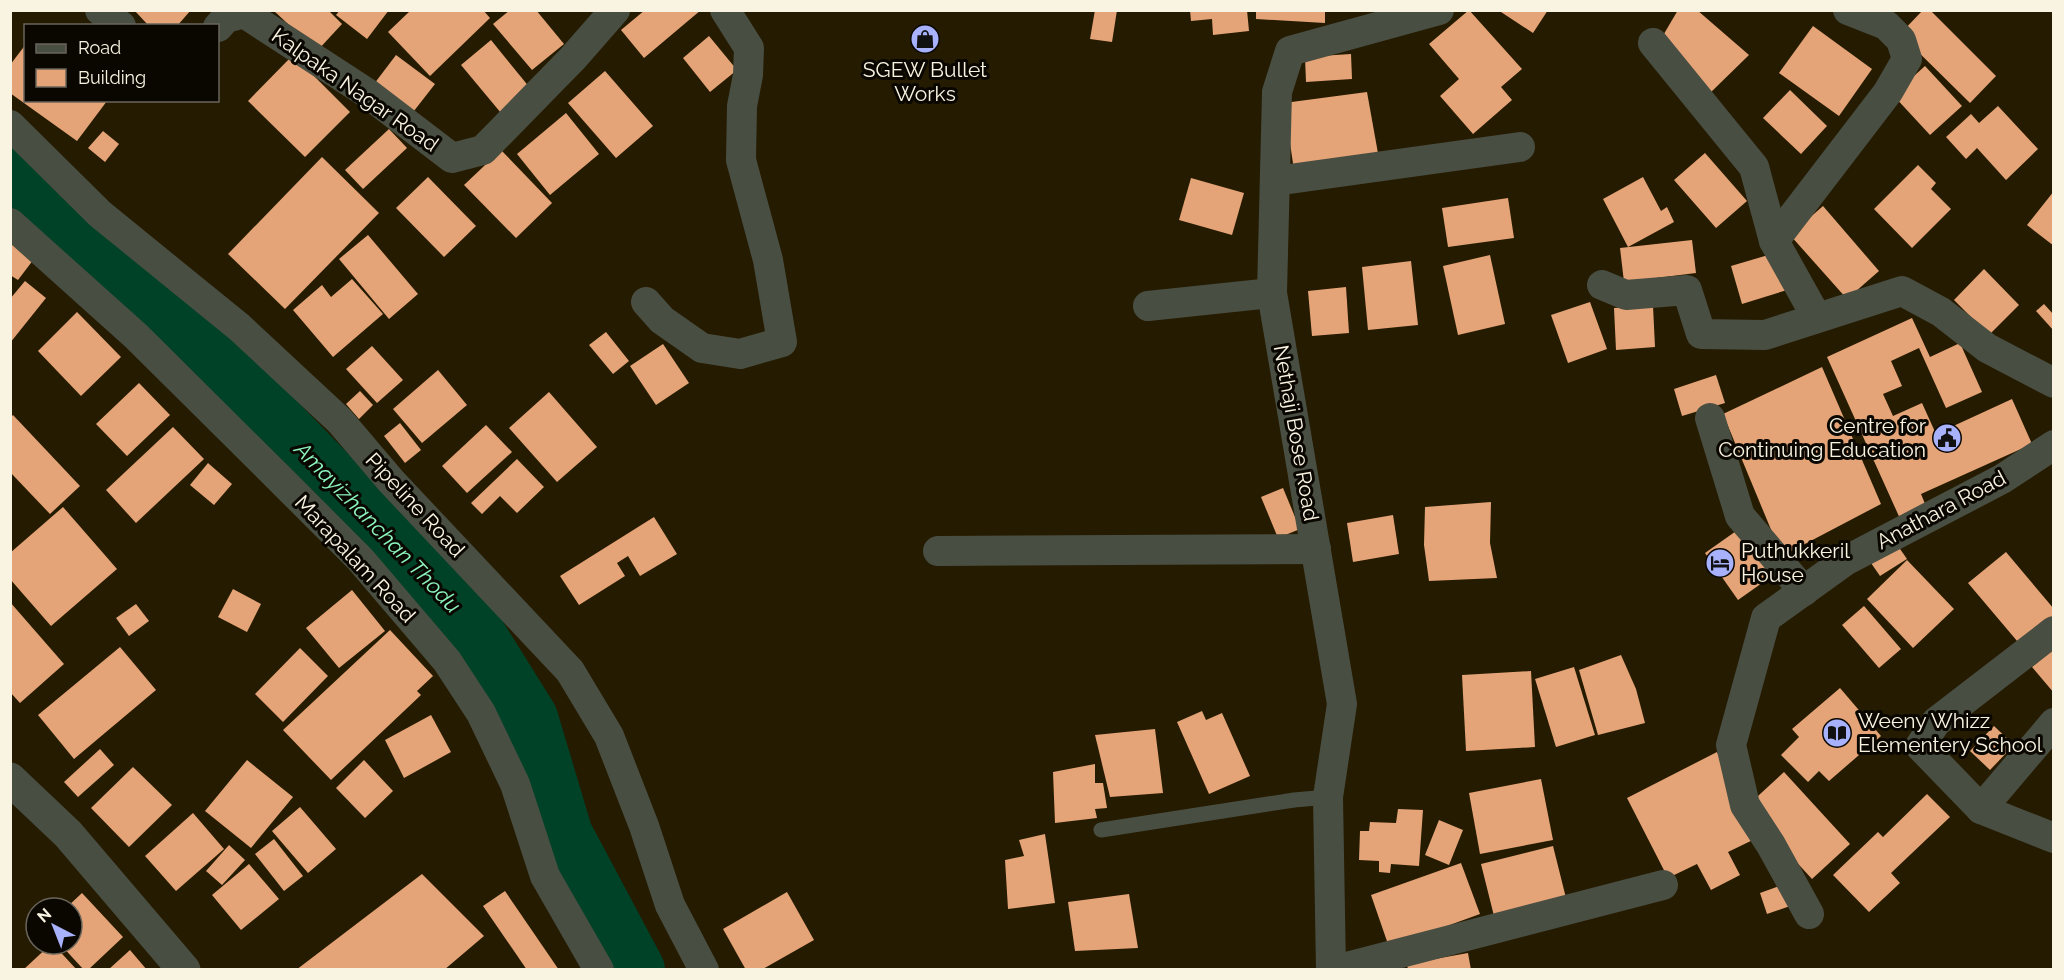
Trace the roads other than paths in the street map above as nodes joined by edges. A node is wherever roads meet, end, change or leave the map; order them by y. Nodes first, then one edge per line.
1 (100, 10) edge
2 (615, 10) edge
3 (725, 10) edge
4 (1439, 10) edge
5 (1848, 10) edge
6 (118, 24) edge
7 (219, 26) edge
8 (1653, 43) dead end
9 (10, 125) edge
10 (1520, 147) dead end
11 (1275, 181) junction
12 (10, 223) edge
13 (1774, 241) junction
14 (1602, 285) dead end
15 (1272, 292) junction
16 (646, 302) dead end
17 (1148, 306) dead end
18 (1817, 318) junction
19 (2054, 383) edge
20 (1710, 418) dead end
21 (2054, 445) edge
22 (1316, 549) junction
23 (938, 551) dead end
24 (1804, 591) junction
25 (2054, 631) edge
26 (2054, 723) edge
27 (10, 779) edge
28 (1328, 797) junction
29 (1981, 809) junction
30 (1101, 830) dead end
31 (2054, 837) edge
32 (1663, 885) dead end
33 (1809, 914) dead end
34 (184, 969) edge
35 (599, 969) edge
36 (704, 969) edge
37 (1333, 969) edge

1 - 6 street
2 - 7 street, Kalpaka Nagar Road
3 - 16 street
4 - 11 street, Nethaji Bose Road
5 - 13 street
8 - 13 street
9 - 36 street, Pipeline Road
10 - 11 street
11 - 15 street, Nethaji Bose Road
12 - 35 street, Marapalam Road
13 - 18 street
14 - 18 street
15 - 17 street
15 - 22 street, Nethaji Bose Road
18 - 19 street
20 - 24 street
21 - 24 street, Anathara Road
22 - 23 street
22 - 28 street, Nethaji Bose Road
24 - 33 street, Anathara Road
25 - 29 street
26 - 29 street
27 - 34 street
28 - 30 lane
28 - 37 street, Nethaji Bose Road
29 - 31 street
32 - 37 street

